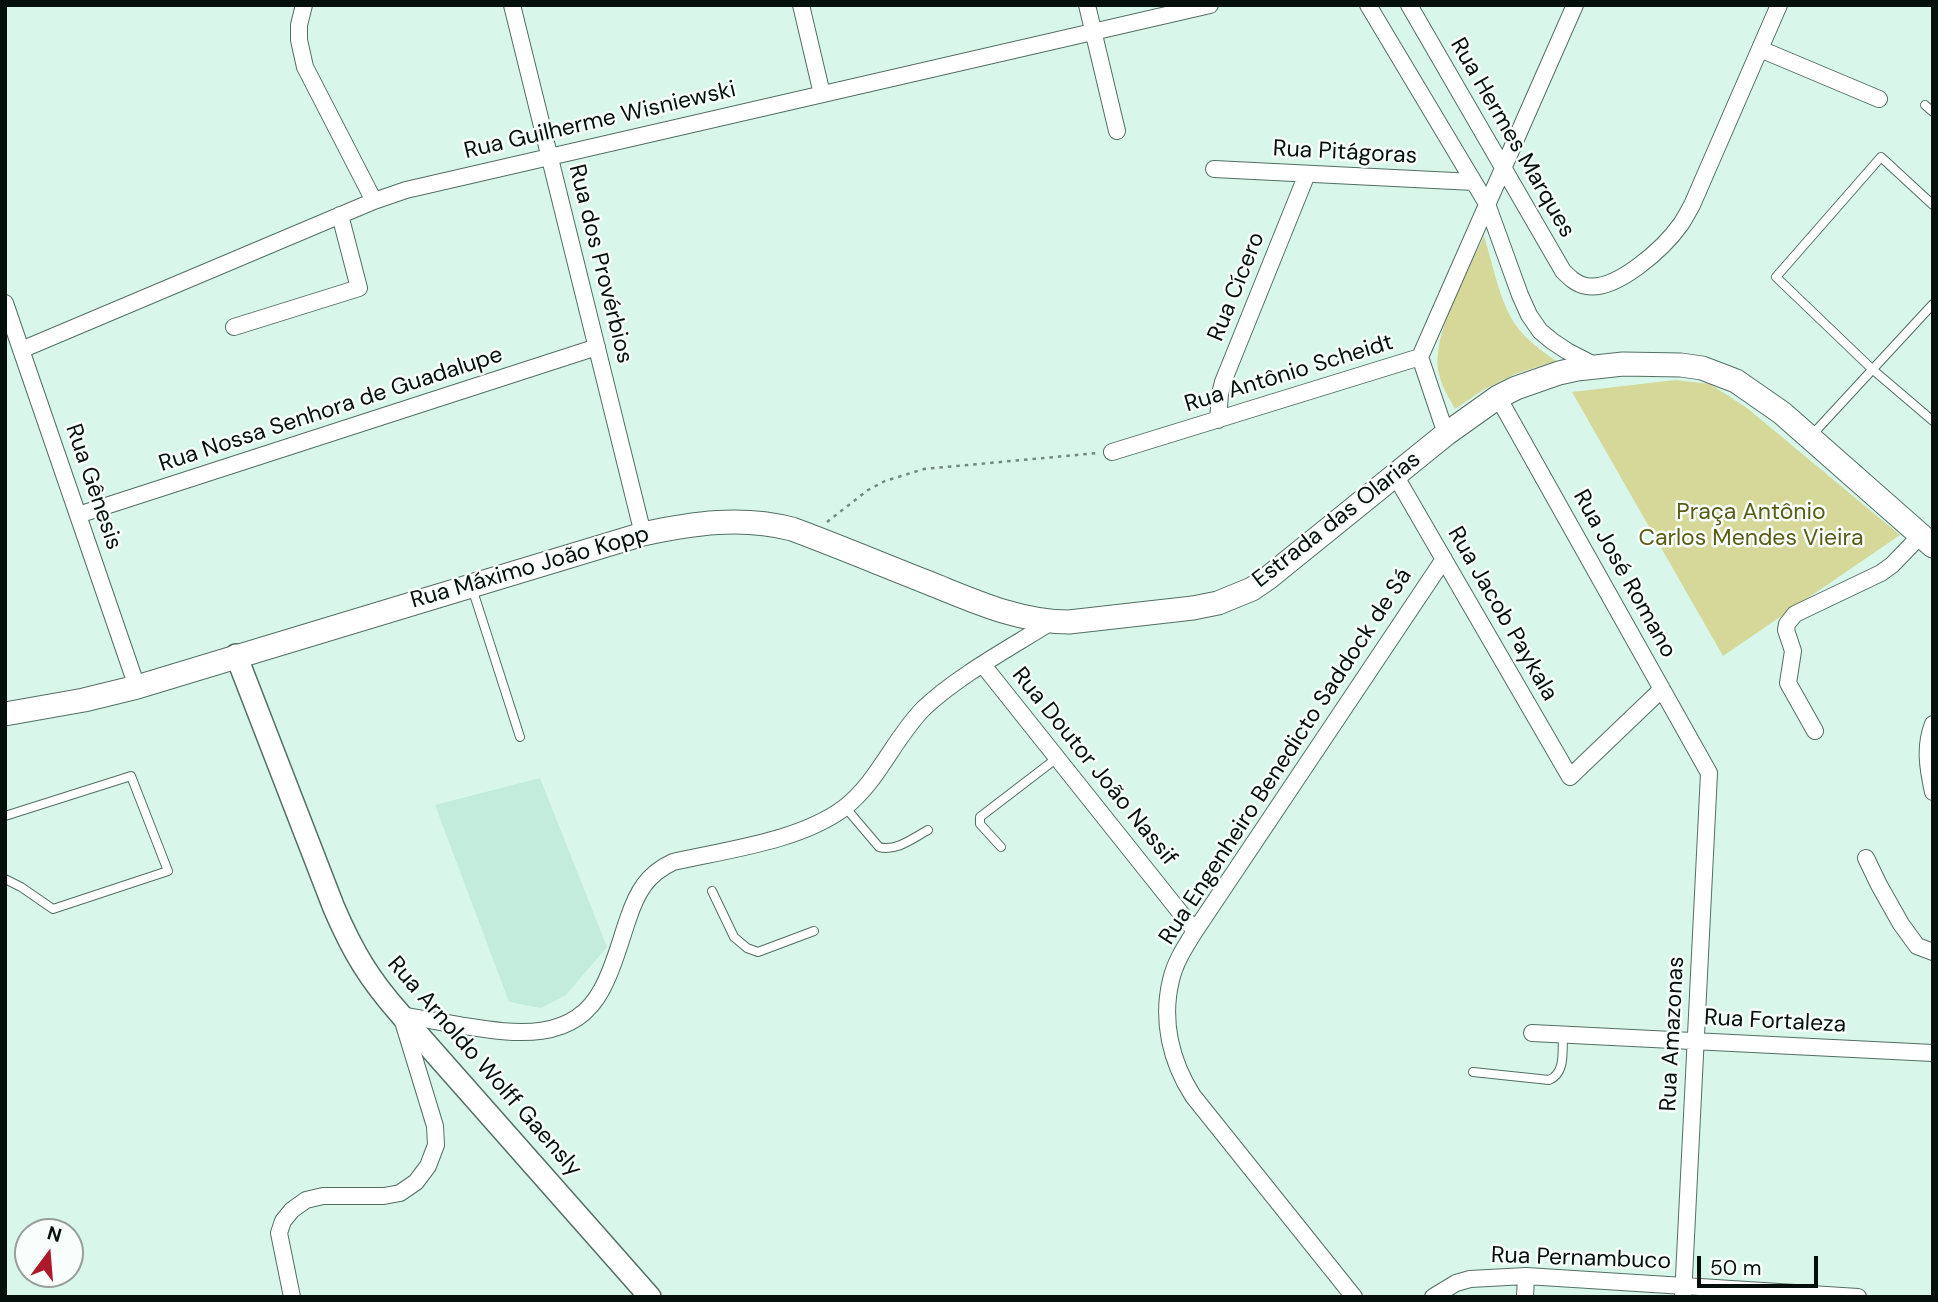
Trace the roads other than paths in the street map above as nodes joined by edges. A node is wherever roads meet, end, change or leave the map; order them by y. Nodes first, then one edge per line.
1 (304, 5) edge
2 (512, 5) edge
3 (801, 5) edge
4 (1087, 5) edge
5 (1210, 5) edge
6 (1368, 5) edge
7 (1409, 5) edge
8 (1575, 5) edge
9 (1779, 5) edge
10 (1093, 32) junction
11 (1760, 49) junction
12 (822, 94) junction
13 (1879, 100) dead end
14 (1925, 105) dead end
15 (1933, 112) edge
16 (1117, 131) dead end
17 (549, 156) junction
18 (1214, 169) dead end
19 (1503, 169) junction
20 (1307, 174) junction
21 (1474, 182) junction
22 (374, 201) junction
23 (1487, 204) junction
24 (1933, 205) edge
25 (340, 215) junction
26 (5, 303) edge
27 (1933, 304) edge
28 (234, 327) dead end
29 (597, 347) junction
30 (21, 350) junction
31 (1420, 357) junction
32 (1598, 366) junction
33 (1872, 369) junction
34 (1499, 397) junction
35 (1218, 420) junction
36 (1933, 421) edge
37 (1446, 434) junction
38 (1810, 437) junction
39 (1112, 452) road end
40 (1395, 475) junction
41 (78, 515) junction
42 (643, 534) junction
43 (1927, 541) edge
44 (1444, 559) junction
45 (471, 585) junction
46 (1051, 622) junction
47 (236, 655) junction
48 (983, 665) junction
49 (137, 687) junction
50 (1662, 689) junction
51 (5, 714) edge
52 (1933, 724) edge
53 (1815, 731) dead end
54 (520, 737) dead end
55 (1057, 758) junction
56 (1709, 773) joint
57 (1933, 792) edge
58 (845, 807) junction
59 (5, 816) edge
60 (928, 830) dead end
61 (1000, 847) dead end
62 (1866, 858) dead end
63 (5, 879) edge
64 (712, 891) dead end
65 (814, 931) dead end
66 (1195, 931) junction
67 (1933, 952) edge
68 (401, 1016) junction
69 (1532, 1033) dead end
70 (1563, 1035) junction
71 (1696, 1041) junction
72 (1933, 1053) edge
73 (1473, 1072) dead end
74 (1526, 1276) junction
75 (1683, 1291) edge
76 (292, 1297) edge
77 (650, 1297) edge
78 (1354, 1297) edge
79 (1433, 1297) edge
80 (1525, 1297) edge
81 (1858, 1297) edge

1 - 22 street
2 - 17 street, Rua dos Provérbios
3 - 12 street
4 - 10 street
5 - 10 street, Rua Guilherme Wisniewski
6 - 21 street
7 - 19 street, Rua Hermes Marques
8 - 19 street, Rua Antônio Scheidt
9 - 11 street
10 - 12 street, Rua Guilherme Wisniewski
10 - 16 street
11 - 13 street
11 - 19 street, Rua Hermes Marques
12 - 17 street, Rua Guilherme Wisniewski
14 - 15 lane
17 - 22 street, Rua Guilherme Wisniewski
17 - 29 street, Rua dos Provérbios
18 - 20 street, Rua Pitágoras
19 - 23 street, Rua Antônio Scheidt
20 - 21 street, Rua Pitágoras
20 - 35 street, Rua Cícero
21 - 23 street
22 - 25 street, Rua Guilherme Wisniewski
23 - 31 street, Rua Antônio Scheidt
23 - 32 street
24 - 33 lane
25 - 28 street
25 - 30 street, Rua Guilherme Wisniewski
26 - 30 street, Rua Gênesis
27 - 33 lane
29 - 41 street, Rua Nossa Senhora de Guadalupe
29 - 42 street, Rua dos Provérbios
30 - 41 street, Rua Gênesis
31 - 35 street, Rua Antônio Scheidt
31 - 37 street
32 - 34 main road, Estrada das Olarias
32 - 38 main road, Estrada das Olarias
33 - 36 lane
33 - 38 lane
34 - 37 main road, Estrada das Olarias
34 - 50 street, Rua José Romano
35 - 39 street, Rua Antônio Scheidt
37 - 40 main road, Estrada das Olarias
38 - 43 main road, Estrada das Olarias
40 - 44 street, Rua Jacob Paykala
40 - 46 main road, Estrada das Olarias
41 - 49 street, Rua Gênesis
42 - 45 main road, Rua Máximo João Kopp
42 - 46 main road, Rua Máximo João Kopp
43 - 53 street
44 - 50 street, Rua Jacob Paykala
44 - 66 street, Rua Engenheiro Benedicto Saddock de Sá
45 - 47 main road, Rua Máximo João Kopp
45 - 54 lane
46 - 48 street, Estrada das Olarias
47 - 49 main road, Rua Máximo João Kopp
47 - 68 street, Rua Arnoldo Wolff Gaensly
48 - 55 street, Rua Doutor João Nassif
48 - 58 street, Estrada das Olarias
49 - 51 main road, Rua Máximo João Kopp
50 - 56 street, Rua José Romano
52 - 57 street
55 - 61 lane
55 - 66 street, Rua Doutor João Nassif
56 - 71 street, Rua Amazonas
58 - 60 lane
58 - 68 street, Estrada das Olarias
59 - 63 lane
62 - 67 street
64 - 65 lane
66 - 78 street, Rua Engenheiro Benedicto Saddock de Sá
68 - 76 street
68 - 77 street, Rua Arnoldo Wolff Gaensly
69 - 70 street, Rua Fortaleza
70 - 71 street, Rua Fortaleza
70 - 73 lane
71 - 72 street, Rua Fortaleza
71 - 75 street, Rua Amazonas
74 - 75 street, Rua Pernambuco
74 - 79 street, Rua Pernambuco
74 - 80 street
75 - 81 street, Rua Pernambuco

